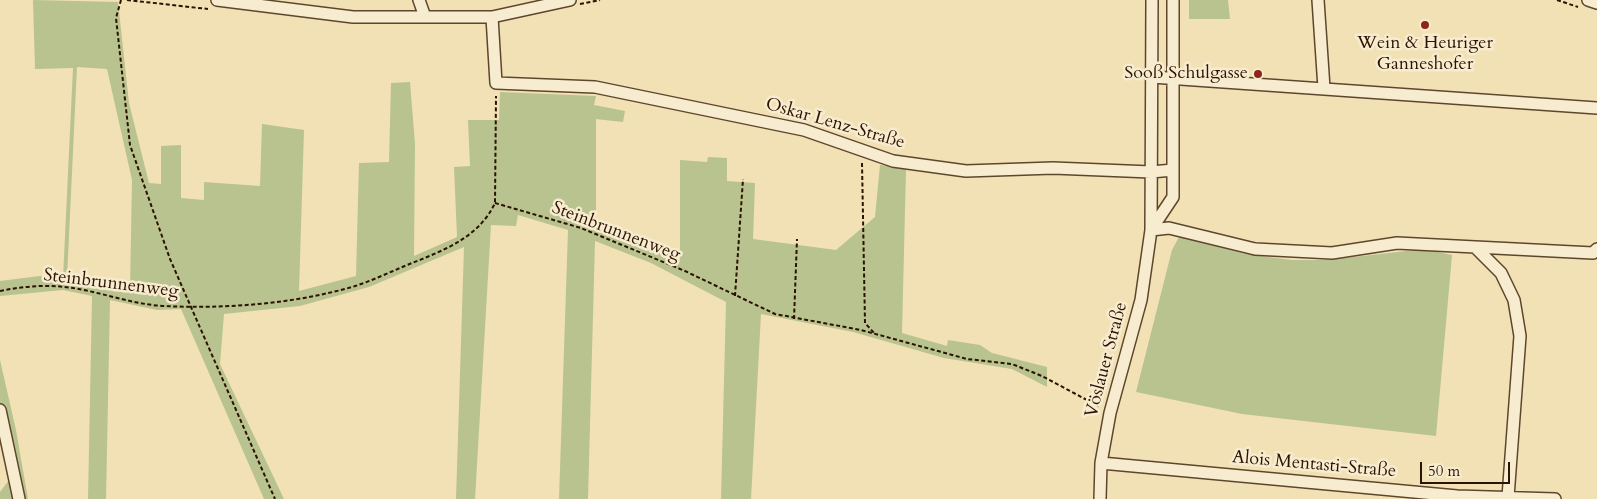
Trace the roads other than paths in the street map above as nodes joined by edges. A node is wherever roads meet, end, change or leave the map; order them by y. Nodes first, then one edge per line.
1 (217, 0) edge
2 (419, 0) edge
3 (570, 0) edge
4 (1152, 0) edge
5 (1173, 0) edge
6 (1318, 0) edge
7 (1597, 3) edge
8 (1584, 4) edge
9 (425, 17) junction
10 (492, 17) junction
11 (1152, 76) junction
12 (1175, 77) junction
13 (1324, 88) junction
14 (1597, 108) edge
15 (1173, 170) junction
16 (1151, 172) junction
17 (1151, 230) junction
18 (1475, 247) junction
19 (1597, 249) edge
20 (0, 410) edge
21 (1101, 463) junction
22 (1457, 497) edge
23 (1508, 497) junction
24 (19, 499) edge
25 (1100, 499) edge
26 (1555, 499) edge

1 - 9 street
2 - 9 street
3 - 10 street
4 - 11 street, Vöslauer Straße
5 - 12 street, Vöslauer Straße
6 - 13 street
7 - 8 street
9 - 10 street
10 - 16 street, Oskar Lenz-Straße
11 - 12 street
11 - 16 street, Vöslauer Straße
12 - 13 street
12 - 15 street, Vöslauer Straße
13 - 14 street
15 - 16 street, Oskar Lenz-Straße
15 - 17 street, Vöslauer Straße
16 - 17 street, Vöslauer Straße
17 - 18 street
17 - 21 street, Vöslauer Straße
18 - 19 street
18 - 23 street
20 - 24 street
21 - 22 street, Alois Mentasti-Straße
21 - 25 street, Vöslauer Straße
22 - 23 street, Alois Mentasti-Straße
23 - 26 street, Alois Mentasti-Straße

